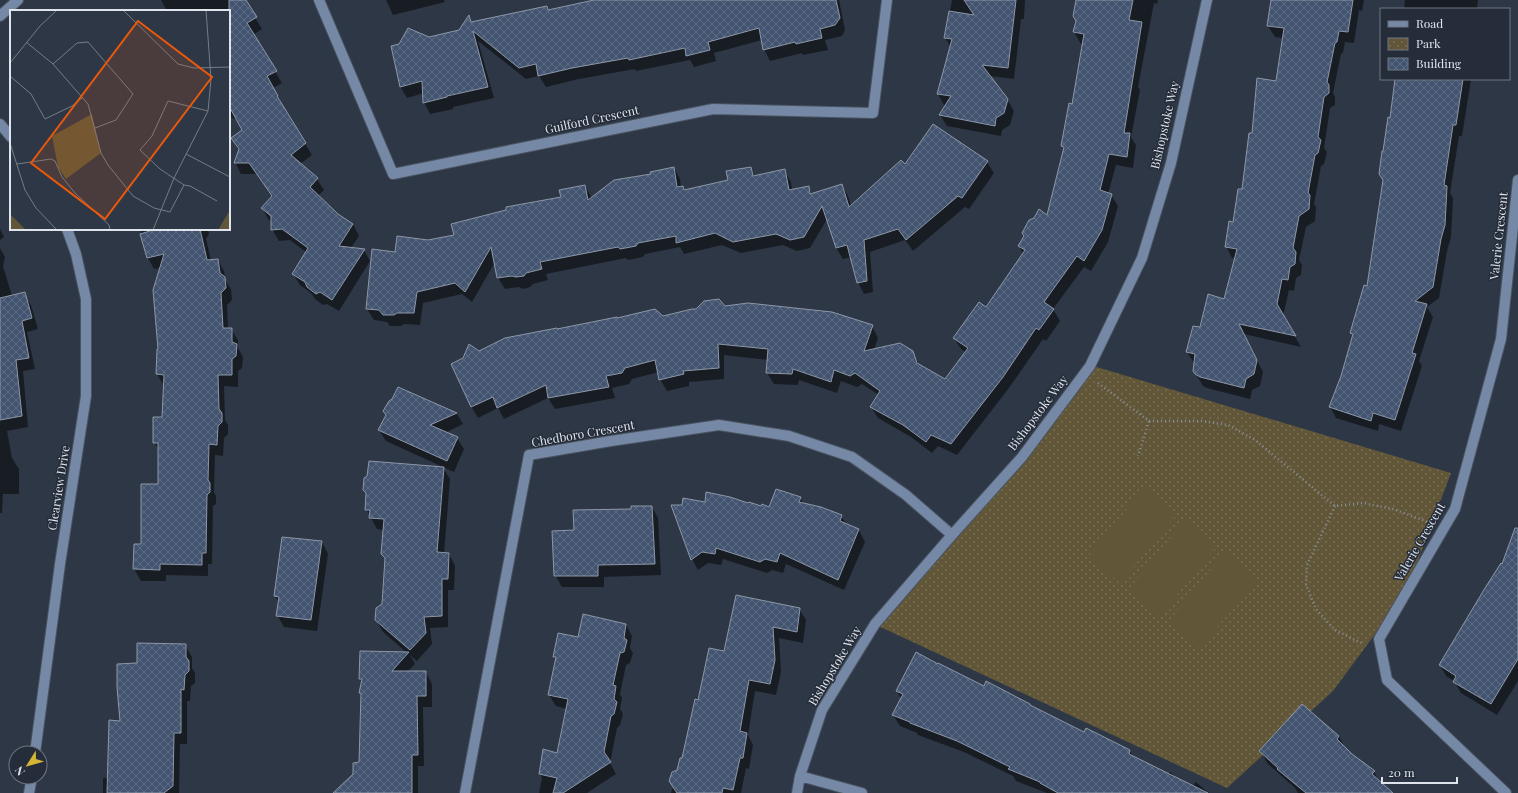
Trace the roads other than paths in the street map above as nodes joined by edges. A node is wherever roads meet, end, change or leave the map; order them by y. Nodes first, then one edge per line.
1 (18, 0) edge
2 (320, 0) edge
3 (887, 0) edge
4 (1207, 0) edge
5 (0, 16) edge
6 (0, 124) edge
7 (10, 136) edge
8 (1518, 180) edge
9 (67, 230) edge
10 (952, 535) junction
11 (36, 745) edge
12 (800, 776) junction
13 (465, 793) edge
14 (797, 793) edge
15 (862, 793) edge
16 (1506, 793) edge

1 - 5 street
2 - 3 street, Guilford Crescent
4 - 10 street, Bishopstoke Way
6 - 7 street
8 - 16 street, Valerie Crescent
9 - 11 street, Clearview Drive
10 - 12 street, Bishopstoke Way
10 - 13 street, Chedboro Crescent
12 - 14 street, Bishopstoke Way
12 - 15 street

